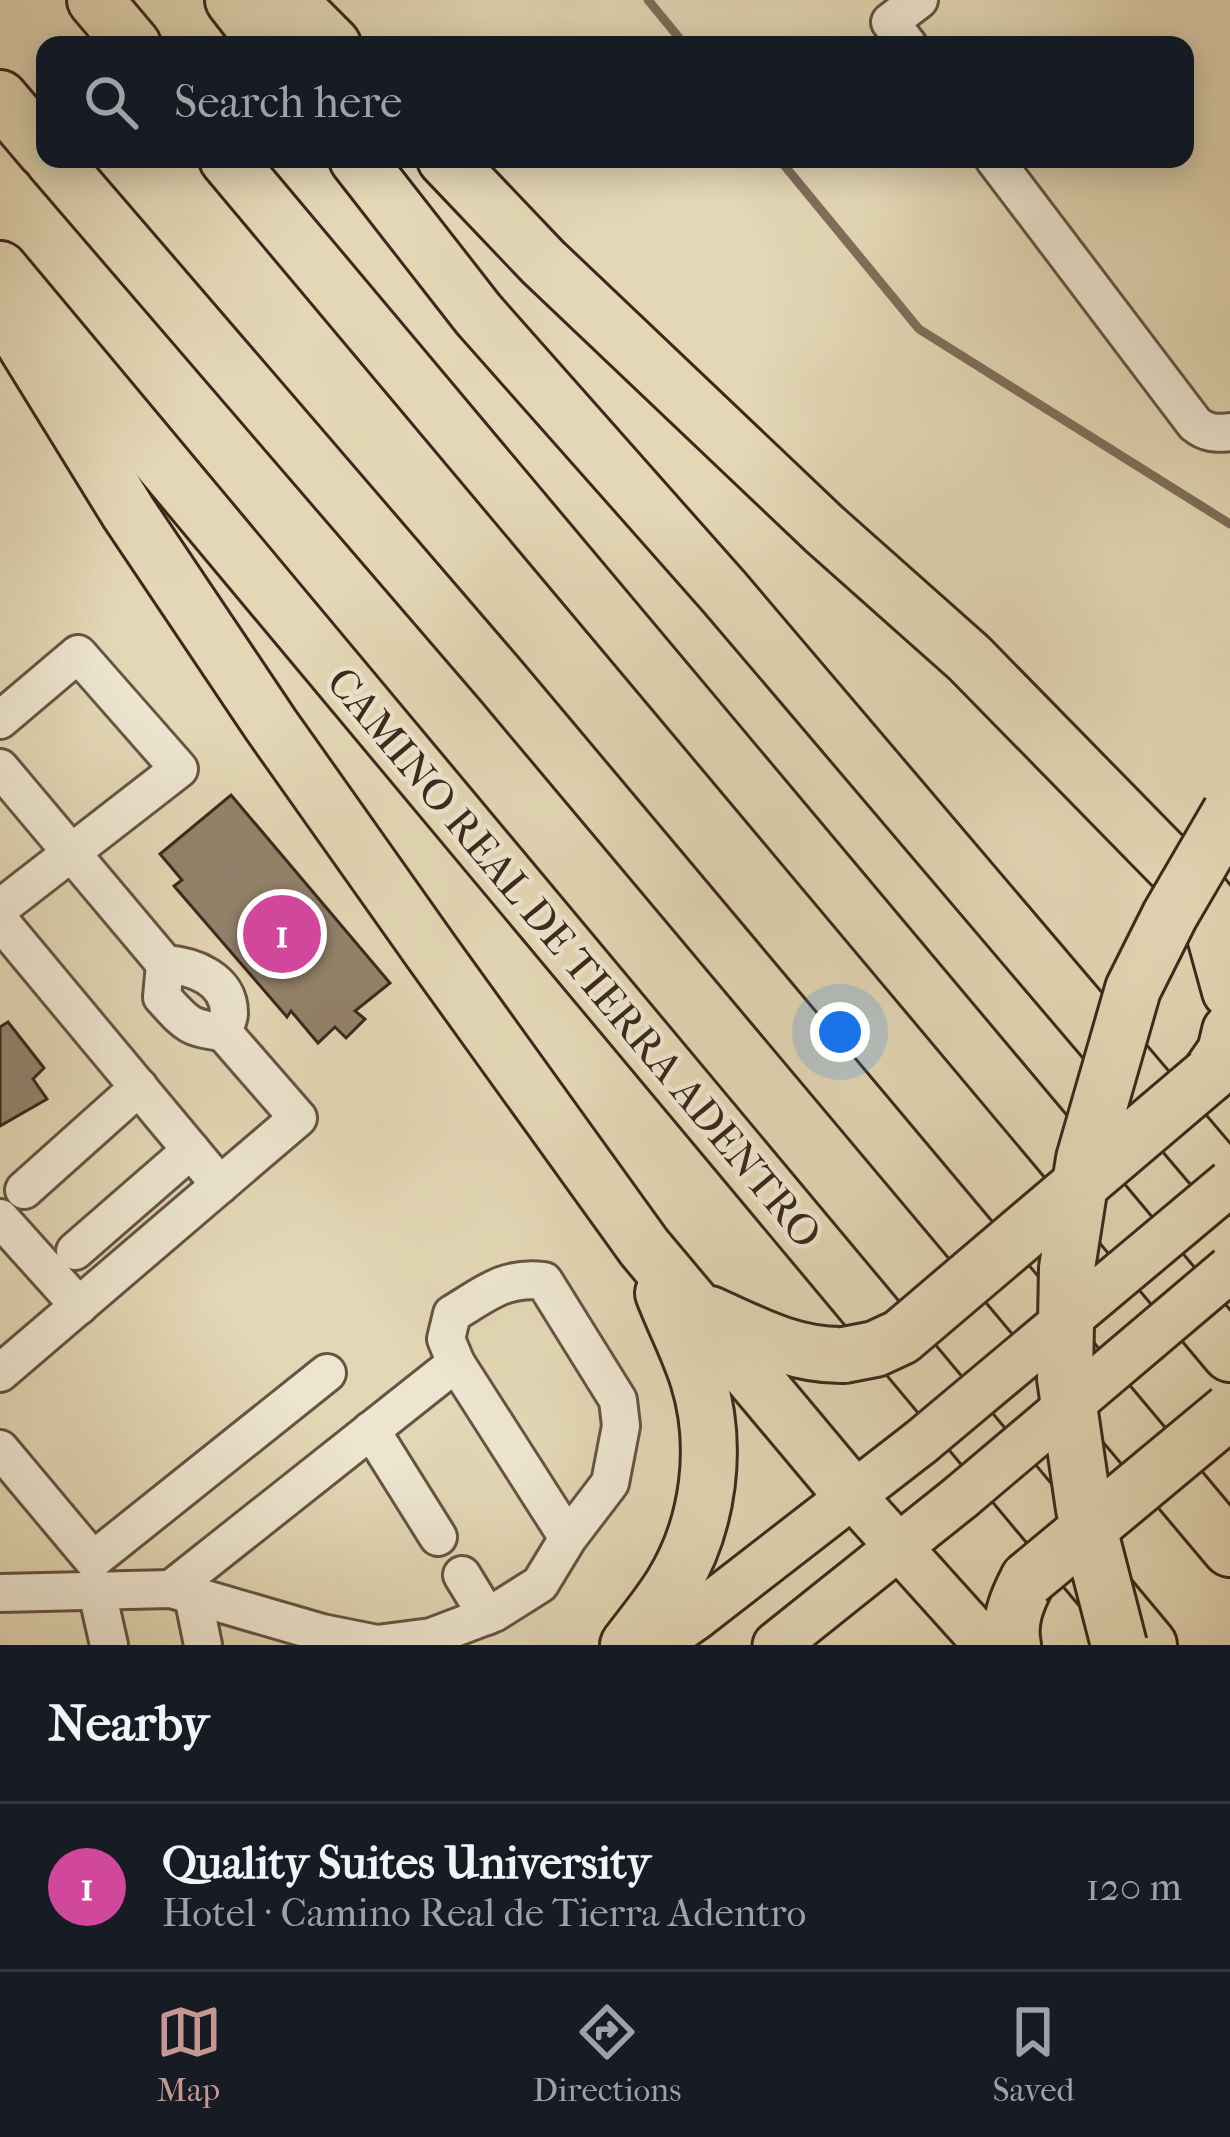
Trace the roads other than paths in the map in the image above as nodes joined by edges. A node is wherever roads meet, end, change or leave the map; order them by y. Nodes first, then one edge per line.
1 (95, 0) edge
2 (233, 0) edge
3 (288, 0) edge
4 (919, 0) edge
5 (125, 36) edge
6 (261, 36) edge
7 (324, 36) edge
8 (901, 36) edge
9 (0, 98) edge
10 (36, 140) edge
11 (60, 168) edge
12 (235, 168) edge
13 (364, 168) edge
14 (454, 168) edge
15 (1001, 168) edge
16 (0, 269) edge
17 (0, 304) edge
18 (1230, 432) edge
19 (0, 720) edge
20 (0, 768) edge
21 (1230, 812) edge
22 (71, 852) junction
23 (0, 908) edge
24 (1222, 911) edge
25 (0, 921) edge
26 (1230, 991) edge
27 (1219, 1053) edge
28 (139, 1087) junction
29 (190, 1150) junction
30 (220, 1185) junction
31 (1230, 1185) edge
32 (12, 1204) edge
33 (644, 1247) junction
34 (75, 1252) dead end
35 (1230, 1268) edge
36 (79, 1306) junction
37 (696, 1308) junction
38 (1230, 1354) edge
39 (456, 1363) junction
40 (0, 1373) edge
41 (327, 1373) dead end
42 (1230, 1411) edge
43 (371, 1430) junction
44 (0, 1449) edge
45 (851, 1494) junction
46 (438, 1537) dead end
47 (568, 1538) junction
48 (898, 1548) junction
49 (1230, 1549) edge
50 (462, 1575) dead end
51 (91, 1582) junction
52 (182, 1592) junction
53 (4, 1595) edge
54 (487, 1616) junction
55 (277, 1632) edge
56 (109, 1645) edge
57 (203, 1645) edge
58 (628, 1645) edge
59 (655, 1645) edge
60 (776, 1645) edge
61 (987, 1645) edge
62 (1013, 1645) edge
63 (1119, 1645) edge
64 (1149, 1645) edge

1 - 5 highway
2 - 6 highway
3 - 7 highway
4 - 8 lane
9 - 10 highway
11 - 49 highway
12 - 38 highway
13 - 31 highway
14 - 24 highway
15 - 18 lane
16 - 64 highway, CAMINO REAL DE TIERRA ADENTRO
17 - 33 highway
19 - 22 lane
20 - 22 lane
21 - 63 highway, bridge
22 - 23 lane
22 - 30 lane
24 - 26 highway
25 - 28 lane
27 - 37 highway, bridge
28 - 29 lane
28 - 32 lane
29 - 30 lane
29 - 34 lane
30 - 36 lane
31 - 45 main road, bridge
32 - 36 lane
33 - 37 highway
33 - 58 highway
35 - 48 main road, bridge
36 - 40 lane
37 - 45 highway
39 - 43 lane
39 - 47 lane
39 - 47 lane
41 - 51 lane
42 - 62 highway, bridge
43 - 46 lane
43 - 52 lane
44 - 51 lane
45 - 48 main road
45 - 59 main road
47 - 54 lane
48 - 60 main road
48 - 61 main road
50 - 54 lane
51 - 52 lane
51 - 53 lane
51 - 56 lane
52 - 55 lane
52 - 57 lane
54 - 55 lane

